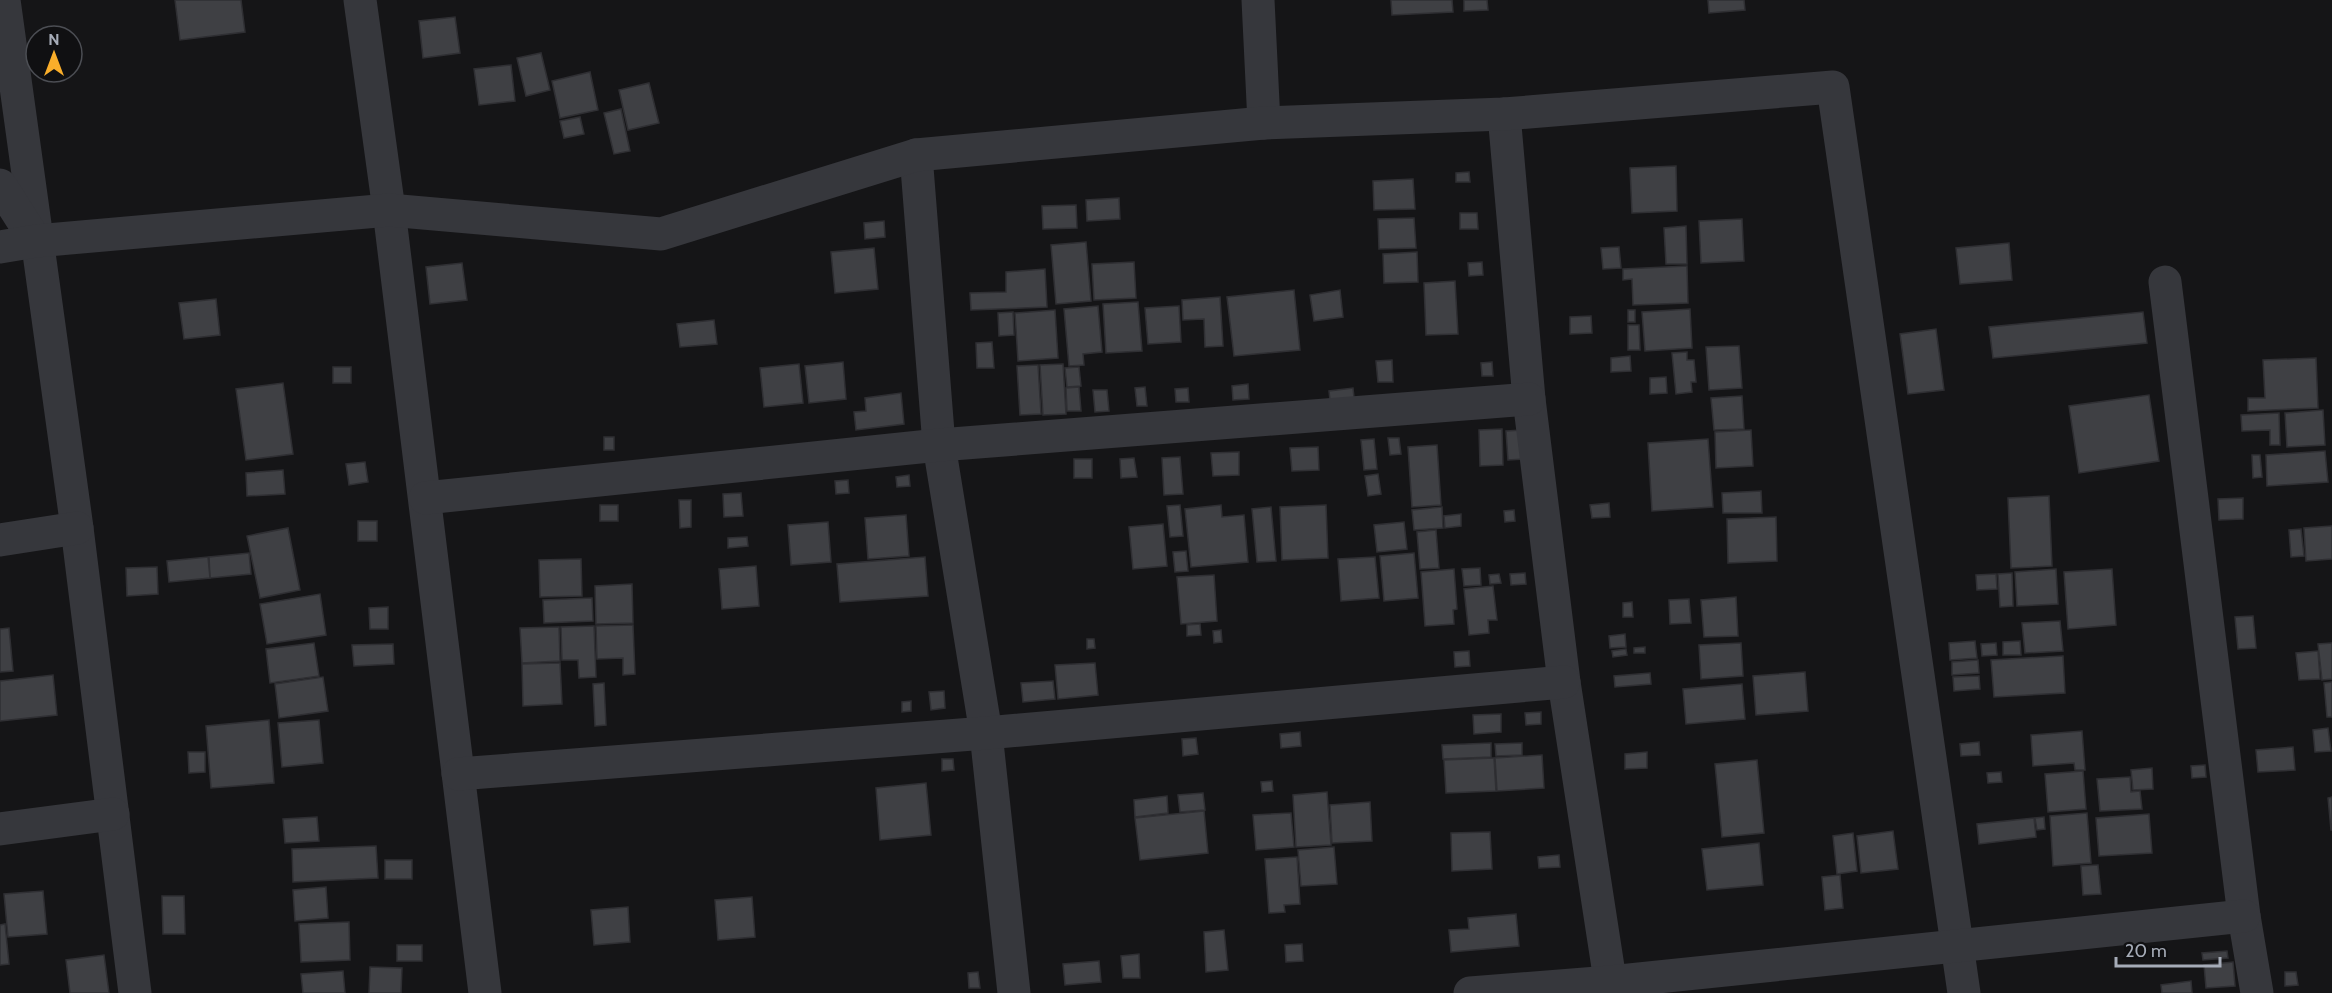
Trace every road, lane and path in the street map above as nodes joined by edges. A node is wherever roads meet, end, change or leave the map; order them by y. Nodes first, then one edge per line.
1 (4, 0) edge
2 (360, 0) edge
3 (1258, 0) edge
4 (1504, 114) junction
5 (1264, 123) junction
6 (916, 155) junction
7 (0, 185) edge
8 (389, 210) junction
9 (36, 241) junction
10 (0, 247) edge
11 (2165, 282) dead end
12 (1529, 399) junction
13 (939, 445) junction
14 (425, 498) junction
15 (77, 528) junction
16 (0, 540) edge
17 (1564, 682) junction
18 (986, 733) junction
19 (458, 774) junction
20 (112, 814) junction
21 (0, 829) edge
22 (2244, 916) junction
23 (1957, 945) junction
24 (1611, 987) edge
25 (135, 993) edge
26 (485, 993) edge
27 (1014, 993) edge
28 (1470, 993) edge
29 (1964, 993) edge
30 (2257, 993) edge

1 - 9 street
2 - 8 street
3 - 5 street
4 - 5 street
4 - 12 street
4 - 23 street
5 - 6 street
6 - 8 street
6 - 13 street
7 - 9 street
8 - 9 street
8 - 14 street
9 - 10 street
9 - 15 street
11 - 22 street
12 - 13 street
12 - 17 street
13 - 14 street
13 - 18 street
14 - 19 street
15 - 16 street
15 - 20 street
17 - 18 street
17 - 24 street
18 - 19 street
18 - 27 street
19 - 26 street
20 - 21 street
20 - 25 street
22 - 23 street
22 - 30 street
23 - 24 street
23 - 29 street
24 - 28 street

